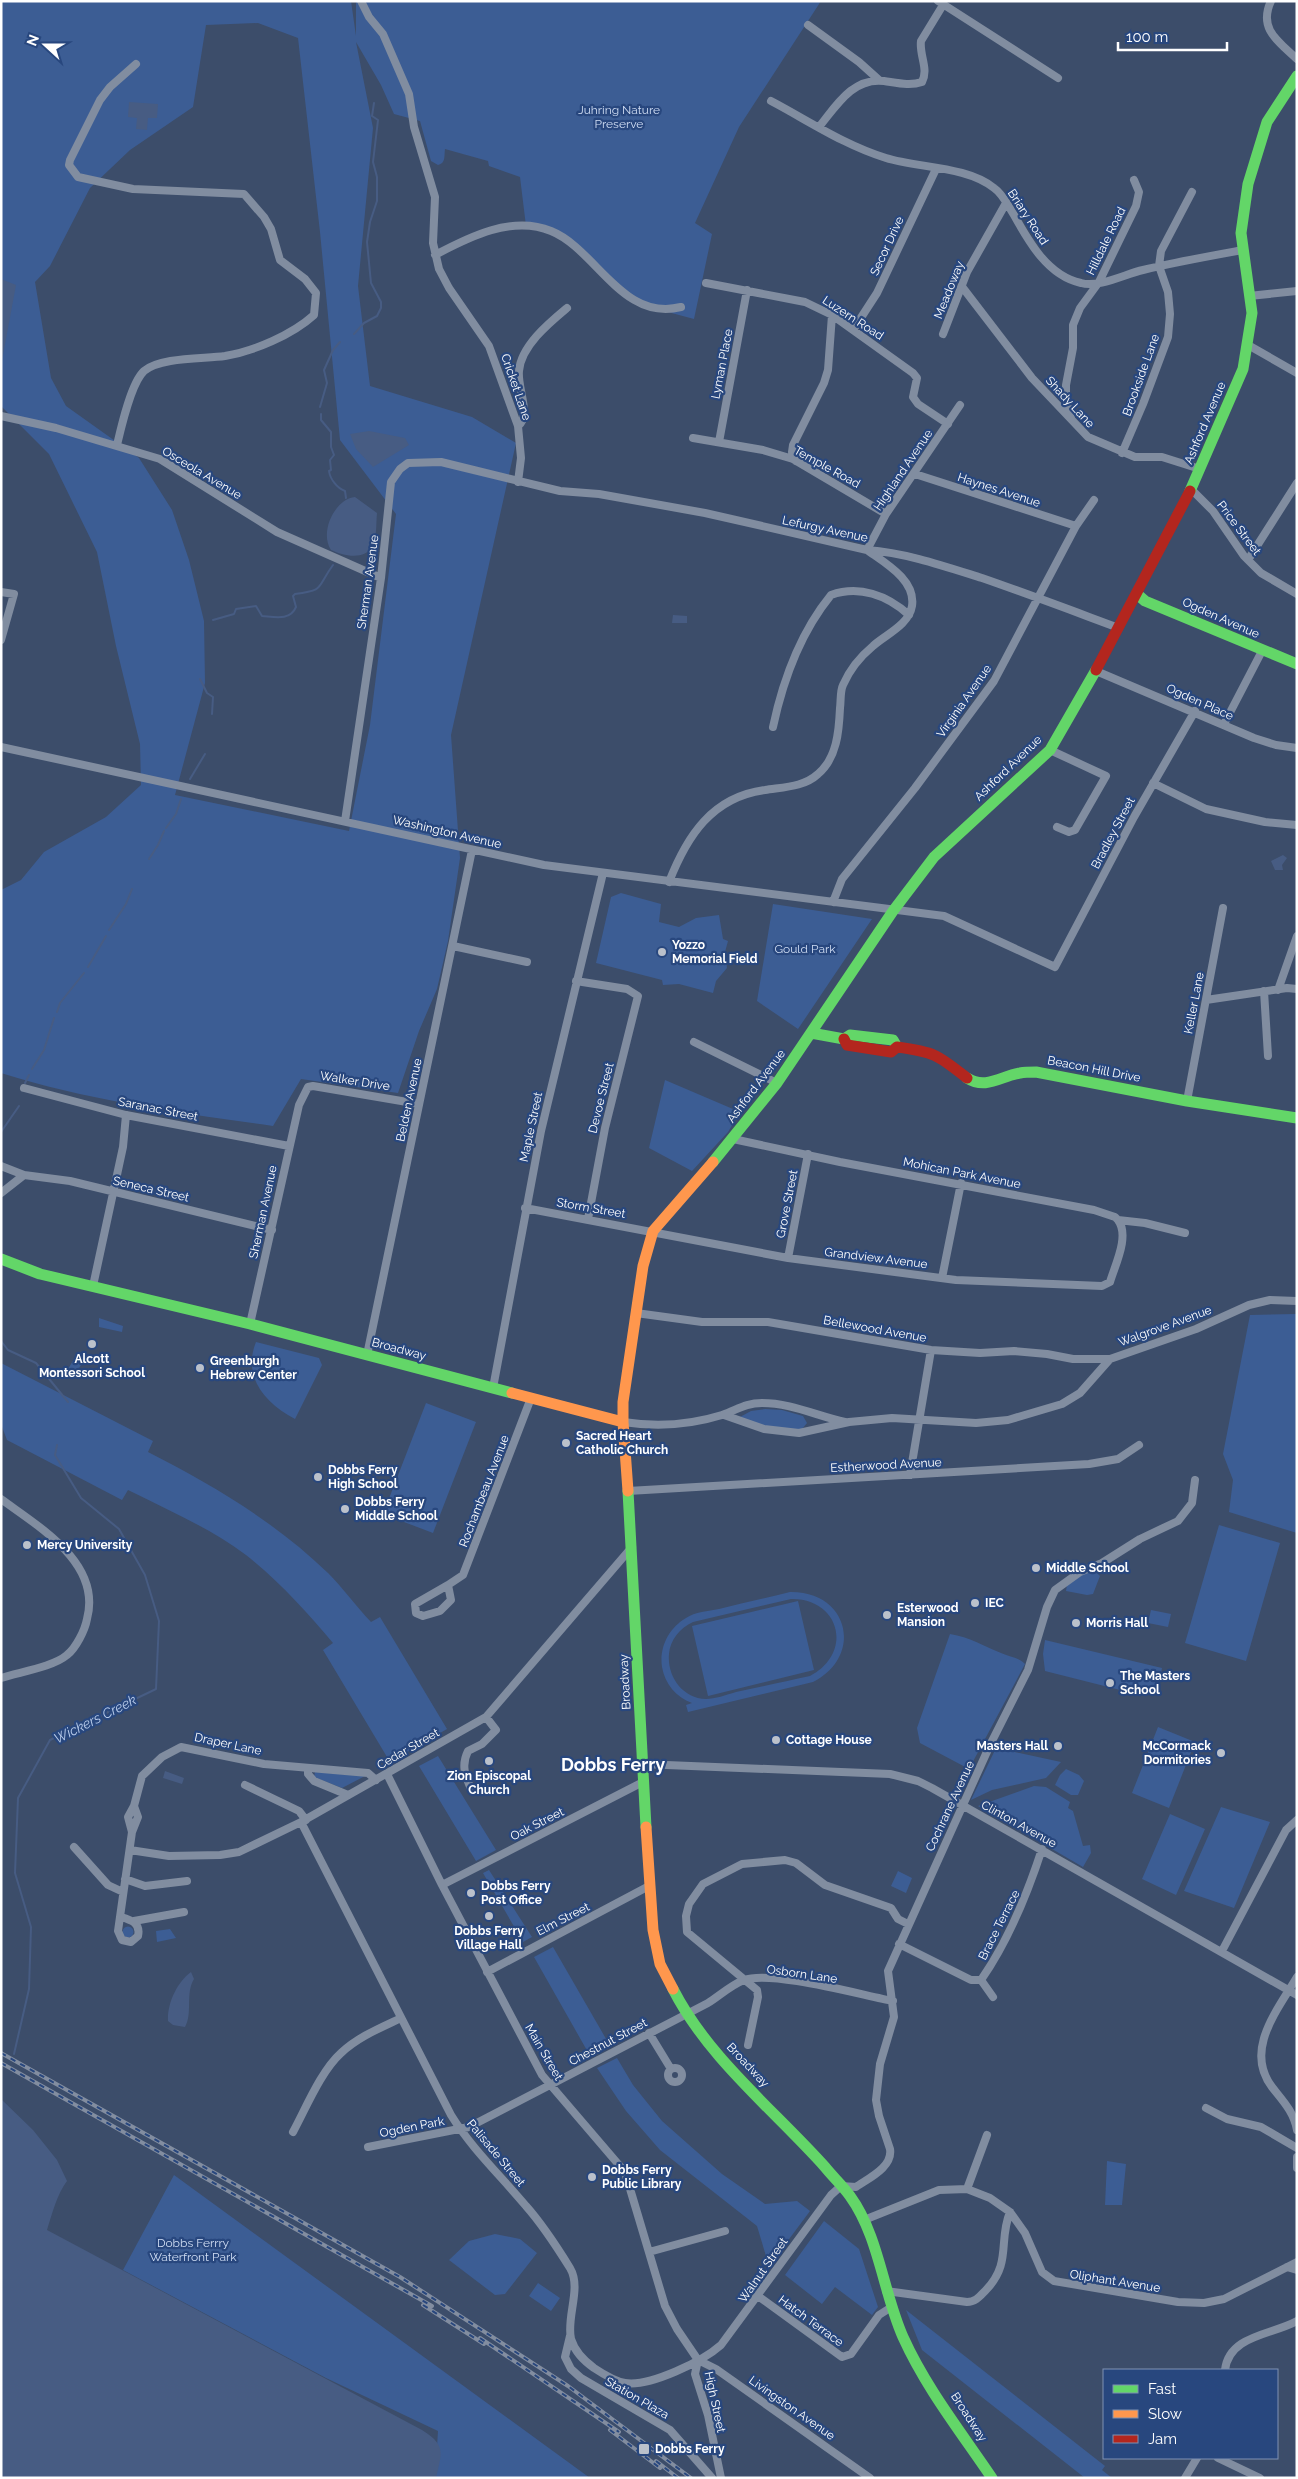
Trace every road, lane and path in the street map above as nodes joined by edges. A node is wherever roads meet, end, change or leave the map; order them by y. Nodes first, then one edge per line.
1 (361, 1) edge
2 (1271, 1) edge
3 (941, 3) edge
4 (808, 24) dead end
5 (1297, 59) edge
6 (136, 64) dead end
7 (1297, 76) edge
8 (1058, 78) dead end
9 (879, 80) junction
10 (771, 101) dead end
11 (819, 127) junction
12 (936, 169) junction
13 (1134, 180) dead end
14 (1192, 192) dead end
15 (1006, 203) junction
16 (1243, 250) junction
17 (435, 255) junction
18 (1159, 266) junction
19 (1099, 282) junction
20 (706, 283) dead end
21 (963, 288) junction
22 (747, 290) junction
23 (1297, 291) edge
24 (1249, 296) junction
25 (681, 307) dead end
26 (567, 308) dead end
27 (832, 315) junction
28 (853, 330) junction
29 (943, 334) dead end
30 (1248, 345) junction
31 (1297, 373) edge
32 (960, 405) dead end
33 (1, 416) edge
34 (948, 424) junction
35 (1074, 424) junction
36 (518, 426) junction
37 (693, 438) dead end
38 (719, 442) junction
39 (116, 446) junction
40 (1122, 453) junction
41 (796, 460) junction
42 (1200, 469) junction
43 (915, 474) junction
44 (518, 482) junction
45 (1297, 483) edge
46 (1191, 488) junction
47 (1094, 500) dead end
48 (886, 514) junction
49 (1076, 526) junction
50 (867, 550) junction
51 (1248, 560) junction
52 (381, 578) junction
53 (1, 592) edge
54 (1137, 594) junction
55 (1297, 594) edge
56 (1040, 598) junction
57 (908, 615) junction
58 (1119, 628) junction
59 (1, 640) edge
60 (1262, 651) junction
61 (1297, 664) edge
62 (1096, 671) junction
63 (1194, 711) junction
64 (1224, 724) junction
65 (773, 727) dead end
66 (1, 747) edge
67 (1297, 748) edge
68 (1050, 750) junction
69 (1152, 783) junction
70 (345, 821) junction
71 (1297, 825) edge
72 (1057, 827) dead end
73 (472, 850) junction
74 (603, 873) junction
75 (669, 882) junction
76 (833, 902) junction
77 (1223, 908) dead end
78 (894, 911) junction
79 (1297, 936) edge
80 (453, 946) junction
81 (527, 962) dead end
82 (1055, 967) joint
83 (576, 981) junction
84 (1297, 989) edge
85 (1278, 990) junction
86 (1264, 992) junction
87 (1206, 1000) junction
88 (811, 1033) junction
89 (694, 1042) dead end
90 (1268, 1056) dead end
91 (777, 1083) junction
92 (24, 1088) dead end
93 (1186, 1101) junction
94 (419, 1104) junction
95 (299, 1105) joint
96 (126, 1115) junction
97 (1297, 1118) edge
98 (733, 1139) junction
99 (289, 1146) junction
100 (808, 1154) junction
101 (1, 1166) edge
102 (24, 1175) junction
103 (961, 1183) junction
104 (113, 1192) junction
105 (1, 1194) edge
106 (525, 1208) junction
107 (588, 1219) junction
108 (1118, 1220) junction
109 (272, 1230) junction
110 (653, 1231) junction
111 (1185, 1233) dead end
112 (788, 1258) junction
113 (1, 1259) edge
114 (942, 1278) junction
115 (93, 1286) junction
116 (1297, 1300) edge
117 (636, 1313) junction
118 (250, 1324) junction
119 (930, 1350) junction
120 (367, 1355) junction
121 (1110, 1359) junction
122 (493, 1388) junction
123 (531, 1398) junction
124 (724, 1415) junction
125 (919, 1419) junction
126 (623, 1422) junction
127 (849, 1422) junction
128 (1139, 1445) dead end
129 (910, 1475) junction
130 (1195, 1480) dead end
131 (628, 1491) junction
132 (1, 1499) edge
133 (632, 1547) junction
134 (448, 1586) junction
135 (1, 1678) edge
136 (486, 1718) junction
137 (642, 1764) junction
138 (308, 1768) junction
139 (387, 1774) junction
140 (376, 1780) junction
141 (643, 1782) junction
142 (245, 1785) dead end
143 (471, 1789) dead end
144 (348, 1795) junction
145 (963, 1806) junction
146 (1297, 1820) edge
147 (303, 1821) junction
148 (74, 1847) dead end
149 (1042, 1849) junction
150 (130, 1850) junction
151 (125, 1879) junction
152 (188, 1881) dead end
153 (442, 1886) junction
154 (650, 1886) junction
155 (123, 1892) junction
156 (184, 1912) dead end
157 (121, 1917) junction
158 (134, 1921) junction
159 (908, 1924) junction
160 (899, 1944) junction
161 (1222, 1951) junction
162 (487, 1972) junction
163 (1297, 1977) edge
164 (745, 1980) junction
165 (981, 1980) junction
166 (1289, 1990) junction
167 (1297, 1995) edge
168 (993, 1997) dead end
169 (893, 2001) junction
170 (686, 2014) junction
171 (400, 2018) junction
172 (649, 2033) junction
173 (748, 2045) dead end
174 (671, 2069) dead end
175 (549, 2085) junction
176 (1206, 2108) dead end
177 (460, 2130) junction
178 (1297, 2130) edge
179 (293, 2132) dead end
180 (987, 2135) dead end
181 (368, 2147) dead end
182 (1297, 2148) edge
183 (1297, 2157) edge
184 (1297, 2168) edge
185 (841, 2186) junction
186 (967, 2189) junction
187 (1010, 2212) junction
188 (864, 2220) junction
189 (725, 2231) dead end
190 (649, 2252) junction
191 (1297, 2262) edge
192 (1287, 2267) junction
193 (1297, 2270) edge
194 (886, 2291) junction
195 (758, 2296) junction
196 (890, 2308) junction
197 (1297, 2321) edge
198 (570, 2334) junction
199 (698, 2360) junction
200 (1224, 2369) edge
201 (1196, 2459) edge
202 (1220, 2459) edge
203 (712, 2478) edge
204 (721, 2478) edge
205 (870, 2478) edge
206 (992, 2478) edge
207 (1185, 2478) edge
208 (1260, 2478) edge

1 - 17 street, Cricket Lane
2 - 5 street
3 - 8 street
3 - 9 street
4 - 9 street
6 - 39 street
7 - 16 main road, Ashford Avenue
9 - 11 street
10 - 11 street, Briary Road
11 - 12 street, Briary Road
12 - 15 street, Briary Road
12 - 28 street, Secor Drive
13 - 19 street, Hilldale Road
14 - 18 street
15 - 19 street, Briary Road
15 - 21 street, Meadoway
16 - 18 street, Briary Road
16 - 24 main road, Ashford Avenue
17 - 25 street
17 - 36 street, Cricket Lane
18 - 19 street, Briary Road
18 - 40 street, Brookside Lane
19 - 35 street, Hilldale Road
20 - 22 street, Luzern Road
21 - 29 street, Meadoway
21 - 35 street, Shady Lane
22 - 27 street, Luzern Road
22 - 38 street, Lyman Place
23 - 24 street
24 - 30 main road, Ashford Avenue
26 - 36 street
27 - 28 street, Luzern Road
27 - 41 street
28 - 34 street, Luzern Road
30 - 31 street
30 - 42 main road, Ashford Avenue
32 - 34 street, Highland Avenue
33 - 39 street, Osceola Avenue
34 - 43 street, Highland Avenue
35 - 40 street, Shady Lane
36 - 44 street, Cricket Lane
37 - 38 street, Temple Road
38 - 41 street, Temple Road
39 - 52 street, Osceola Avenue
40 - 42 street, Shady Lane
41 - 48 street, Temple Road
42 - 46 main road, Ashford Avenue
43 - 48 street, Highland Avenue
43 - 49 street, Haynes Avenue
44 - 50 street, Lefurgy Avenue
44 - 52 street, Sherman Avenue
45 - 51 street
46 - 51 street, Price Street
46 - 54 main road, Ashford Avenue
47 - 49 street, Virginia Avenue
48 - 50 street, Highland Avenue
49 - 56 street, Virginia Avenue
50 - 56 street, Lefurgy Avenue
50 - 57 street
51 - 55 street, Price Street
52 - 70 street, Sherman Avenue
53 - 59 street
54 - 58 main road, Ashford Avenue
54 - 60 main road, Ogden Avenue
56 - 58 street, Lefurgy Avenue
56 - 76 street, Virginia Avenue
57 - 65 street
57 - 75 street
58 - 62 main road, Ashford Avenue
60 - 61 main road, Ogden Avenue
60 - 64 street
62 - 63 street, Ogden Place
62 - 68 main road, Ashford Avenue
63 - 64 street, Ogden Place
63 - 69 street, Bradley Street
64 - 67 street, Ogden Place
66 - 70 street, Washington Avenue
68 - 72 street
68 - 78 main road, Ashford Avenue
69 - 71 street
69 - 82 street, Bradley Street
70 - 73 street, Washington Avenue
73 - 74 street, Washington Avenue
73 - 80 street, Belden Avenue
74 - 75 street, Washington Avenue
74 - 83 street, Maple Street
75 - 76 street, Washington Avenue
76 - 78 street, Washington Avenue
77 - 87 street, Keller Lane
78 - 82 street, Washington Avenue
78 - 88 main road, Ashford Avenue
79 - 85 street
80 - 81 street
80 - 94 street, Belden Avenue
83 - 106 street, Maple Street
83 - 107 street, Devoe Street
84 - 85 street
85 - 86 street
86 - 87 street
86 - 90 street
87 - 93 street, Keller Lane
88 - 91 main road, Ashford Avenue
88 - 93 main road, Beacon Hill Drive
89 - 91 street
91 - 98 main road, Ashford Avenue
92 - 96 street, Saranac Street
93 - 97 main road, Beacon Hill Drive
94 - 95 street, Walker Drive
94 - 120 street, Belden Avenue
95 - 99 street, Sherman Avenue
96 - 99 street, Saranac Street
96 - 104 street
98 - 100 street, Mohican Park Avenue
98 - 110 main road, Ashford Avenue
99 - 109 street, Sherman Avenue
100 - 103 street, Mohican Park Avenue
100 - 112 street, Grove Street
101 - 102 street, Seneca Street
102 - 104 street, Seneca Street
102 - 105 street
103 - 108 street, Mohican Park Avenue
103 - 114 street
104 - 109 street, Seneca Street
104 - 115 street
106 - 107 street, Storm Street
106 - 122 street, Maple Street
107 - 110 street, Storm Street
108 - 111 street, Mohican Park Avenue
108 - 114 street, Grandview Avenue
109 - 118 street, Sherman Avenue
110 - 112 street, Grandview Avenue
110 - 117 main road, Ashford Avenue
112 - 114 street, Grandview Avenue
113 - 115 main road, Broadway
115 - 118 main road, Broadway
116 - 121 street, Walgrove Avenue
117 - 119 street, Bellewood Avenue
117 - 126 main road, Ashford Avenue
118 - 120 main road, Broadway
119 - 121 street, Bellewood Avenue
119 - 125 street
120 - 122 main road, Broadway
121 - 125 street, Walgrove Avenue
122 - 123 main road, Broadway
123 - 126 main road, Broadway
123 - 134 street, Rochambeau Avenue
124 - 126 street, Walgrove Avenue
124 - 127 street, Walgrove Avenue
124 - 127 street, Walgrove Avenue
125 - 127 street, Walgrove Avenue
125 - 129 street
126 - 131 main road, Broadway
128 - 129 street, Estherwood Avenue
129 - 131 street, Estherwood Avenue
130 - 145 street, Cochrane Avenue
131 - 133 main road, Broadway
132 - 135 street
133 - 136 street, Cedar Street
133 - 137 main road, Broadway
134 - 134 street, Rochambeau Avenue
136 - 139 street, Cedar Street
136 - 143 street
137 - 141 main road, Broadway
137 - 145 street, Clinton Avenue
138 - 140 street, Draper Lane
138 - 144 street
138 - 150 street, Draper Lane
139 - 140 street, Cedar Street
139 - 153 street, Main Street
140 - 144 street, Cedar Street
141 - 153 street, Oak Street
141 - 154 main road, Broadway
142 - 147 street
144 - 147 street, Cedar Street
145 - 149 street, Clinton Avenue
145 - 159 street, Cochrane Avenue
146 - 161 street
147 - 150 street, Cedar Street
147 - 171 street, Palisade Street
148 - 155 street
149 - 161 street, Clinton Avenue
149 - 165 street, Brace Terrace
150 - 151 street
151 - 152 street
151 - 155 street
153 - 162 street, Main Street
154 - 162 street, Elm Street
154 - 170 main road, Broadway
155 - 157 street
156 - 158 street
157 - 158 street
157 - 158 street
159 - 160 street, Cochrane Avenue
159 - 164 street
160 - 165 street
160 - 169 street, Cochrane Avenue
161 - 166 street, Clinton Avenue
162 - 175 street, Main Street
163 - 166 street
164 - 169 street, Osborn Lane
164 - 170 street, Osborn Lane
164 - 173 street
165 - 168 street
166 - 167 street, Clinton Avenue
166 - 178 street
169 - 185 street, Cochrane Avenue
170 - 172 street, Chestnut Street
170 - 185 main road, Broadway
171 - 177 street, Palisade Street
171 - 179 street
172 - 174 street
172 - 175 street, Chestnut Street
175 - 177 street, Chestnut Street
175 - 190 street, Main Street
176 - 182 street
177 - 181 street, Ogden Park
177 - 198 street, Palisade Street
180 - 186 street
183 - 184 street
185 - 188 main road, Broadway
185 - 195 street, Walnut Street
186 - 187 street, Oliphant Avenue
186 - 188 street, Oliphant Avenue
187 - 192 street, Oliphant Avenue
187 - 194 street
188 - 194 main road, Broadway
189 - 190 street
190 - 199 street, Main Street
191 - 192 street, Oliphant Avenue
192 - 193 street
194 - 196 main road, Broadway
195 - 196 street, Hatch Terrace
195 - 199 street, Walnut Street
196 - 206 main road, Broadway
197 - 200 street
198 - 199 street, Palisade Street
198 - 203 street, Station Plaza
199 - 204 street, High Street
199 - 205 street, Livingston Avenue
201 - 207 street
202 - 208 street

